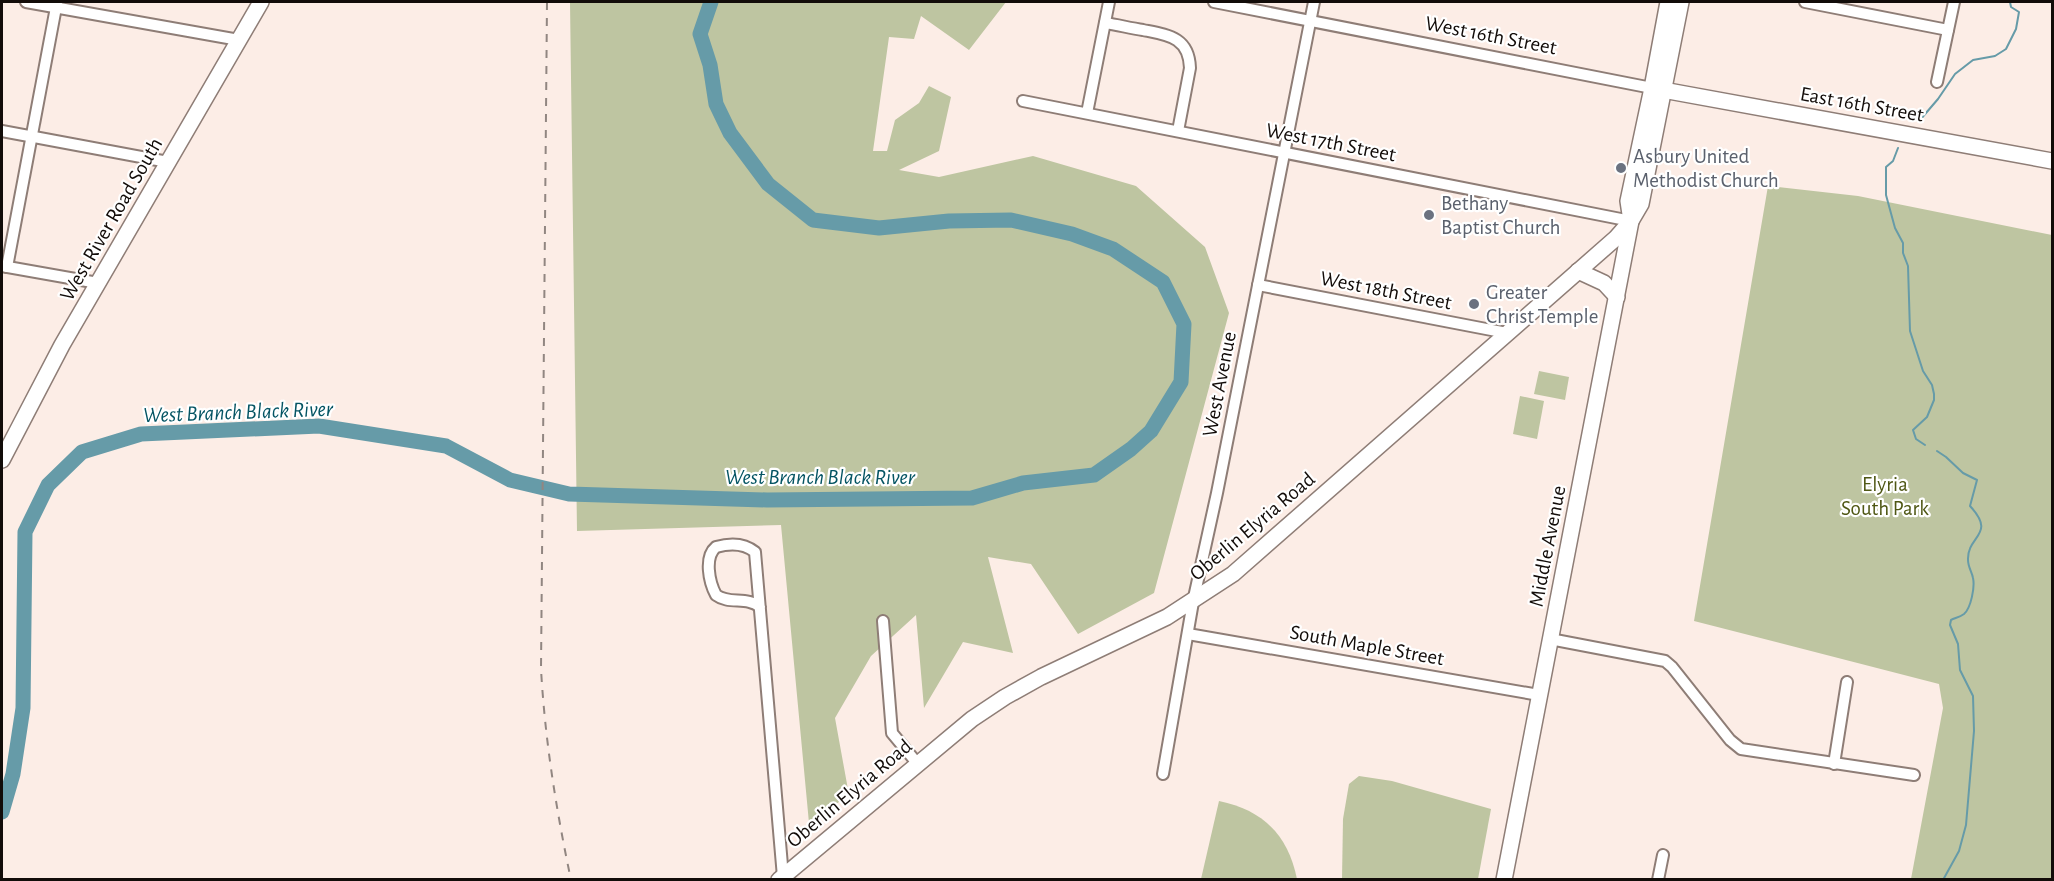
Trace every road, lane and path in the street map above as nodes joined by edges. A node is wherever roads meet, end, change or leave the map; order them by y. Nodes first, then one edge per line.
1 (26, 2) edge
2 (261, 2) edge
3 (1109, 2) edge
4 (1214, 2) edge
5 (1314, 2) edge
6 (1668, 2) edge
7 (1681, 2) edge
8 (1805, 2) edge
9 (1954, 2) edge
10 (56, 4) edge
11 (1310, 20) junction
12 (1105, 23) junction
13 (1948, 30) junction
14 (239, 40) junction
15 (1937, 82) dead end
16 (1658, 90) junction
17 (1023, 101) dead end
18 (1087, 113) junction
19 (2, 131) edge
20 (1178, 131) junction
21 (31, 137) junction
22 (1284, 153) junction
23 (2052, 161) edge
24 (168, 162) junction
25 (1631, 221) junction
26 (4, 266) edge
27 (1578, 271) junction
28 (98, 283) junction
29 (1258, 285) junction
30 (1617, 297) junction
31 (1507, 333) junction
32 (2, 460) edge
33 (1193, 602) junction
34 (760, 607) junction
35 (883, 621) dead end
36 (1188, 634) junction
37 (1550, 639) junction
38 (1847, 682) dead end
39 (1539, 695) junction
40 (917, 763) junction
41 (1834, 764) junction
42 (1163, 774) dead end
43 (1914, 775) dead end
44 (1663, 855) dead end
45 (781, 878) edge
46 (1504, 879) edge
47 (1658, 879) edge

1 - 10 street
2 - 14 main road, West River Road South
3 - 12 street
4 - 11 street, West 16th Street
5 - 11 street, West Avenue
6 - 16 main road, Middle Avenue
7 - 16 main road, Middle Avenue
8 - 13 street
9 - 13 street
10 - 14 street
10 - 21 street
11 - 16 street, West 16th Street
11 - 22 street, West Avenue
12 - 18 street
12 - 20 street
13 - 15 street
14 - 24 main road, West River Road South
16 - 23 main road, East 16th Street
16 - 25 main road, Middle Avenue
17 - 18 street, West 17th Street
18 - 20 street, West 17th Street
19 - 21 street
20 - 22 street, West 17th Street
21 - 24 street
21 - 26 street
22 - 25 street, West 17th Street
22 - 29 street, West Avenue
24 - 28 main road, West River Road South
25 - 27 main road, Oberlin Elyria Road
25 - 30 main road, Middle Avenue
26 - 28 street
27 - 30 main road
27 - 31 main road, Oberlin Elyria Road
28 - 32 main road, West River Road South
29 - 31 street, West 18th Street
29 - 33 street, West Avenue
30 - 37 main road, Middle Avenue
31 - 33 main road, Oberlin Elyria Road
33 - 36 street, West Avenue
33 - 40 main road, Oberlin Elyria Road
34 - 34 street
34 - 45 street
35 - 40 street
36 - 39 street, South Maple Street
36 - 42 street, West Avenue
37 - 39 main road, Middle Avenue
37 - 41 street
38 - 41 street
39 - 46 main road, Middle Avenue
40 - 45 main road, Oberlin Elyria Road
41 - 43 street
44 - 47 street

